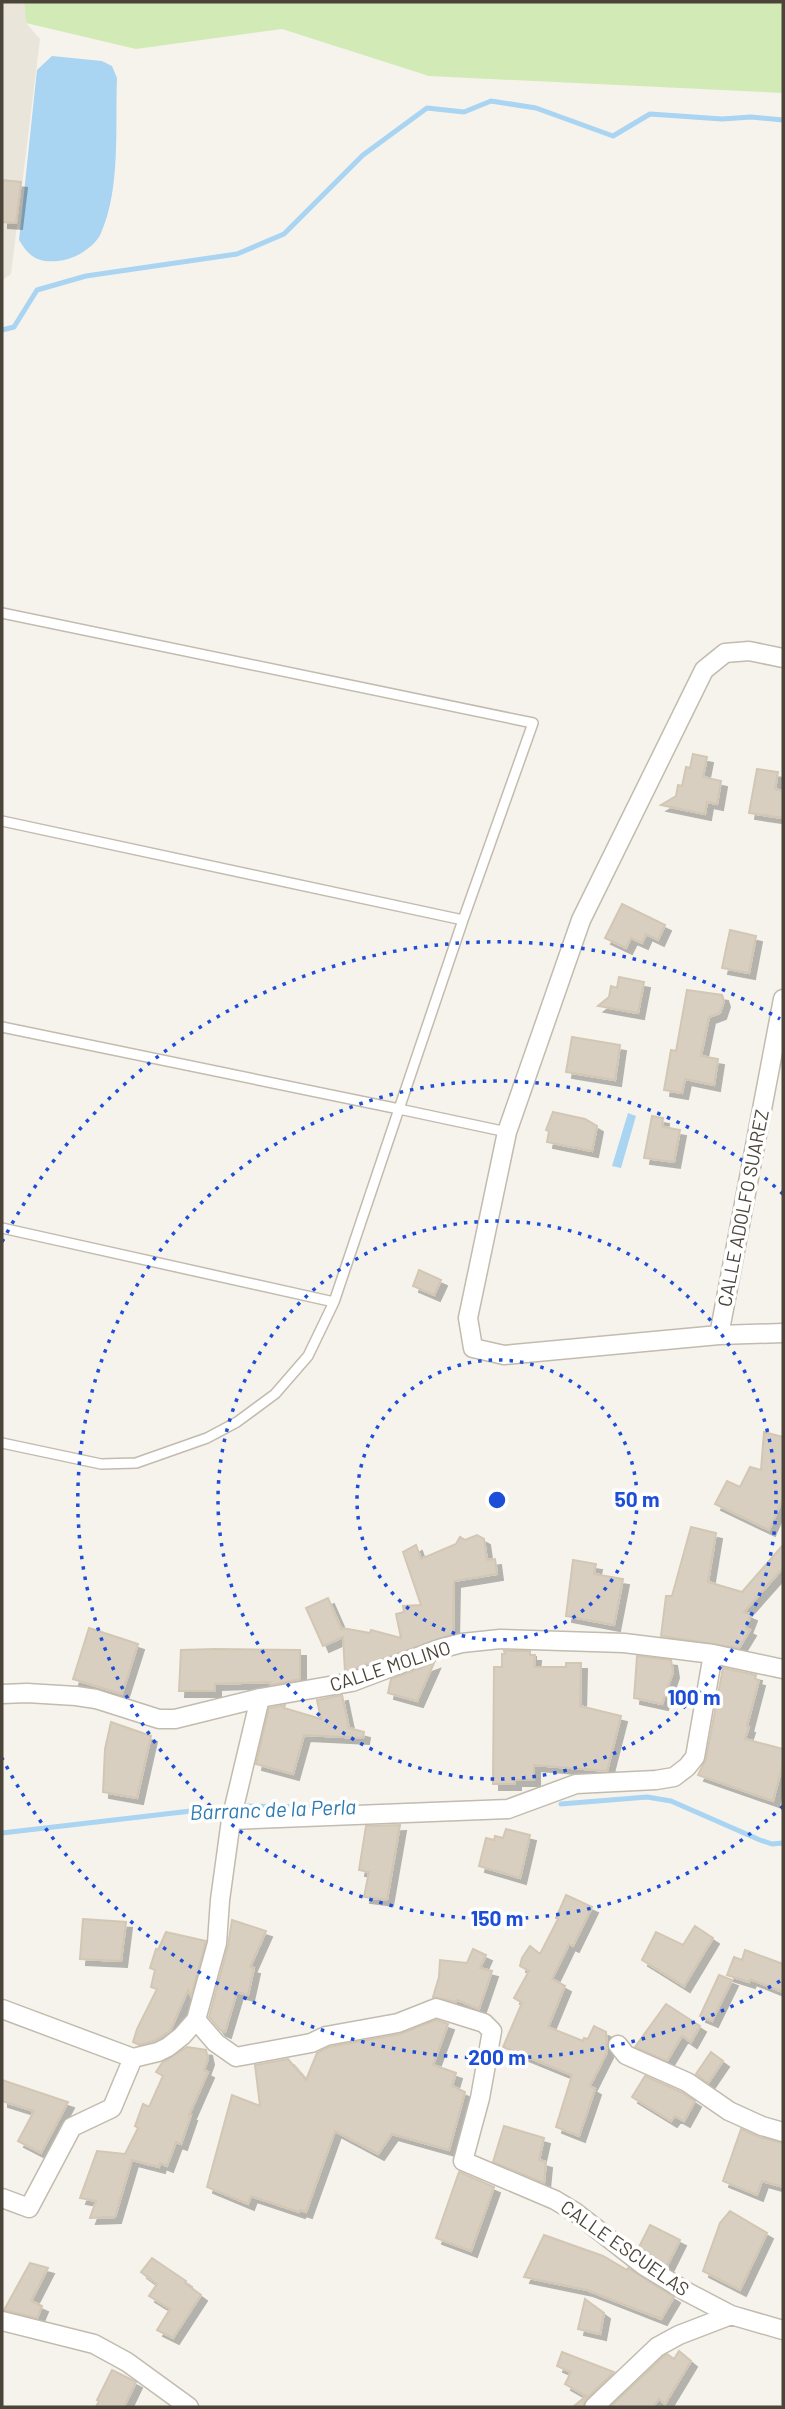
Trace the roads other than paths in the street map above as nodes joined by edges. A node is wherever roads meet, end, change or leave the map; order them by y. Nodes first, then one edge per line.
1 (2, 612) edge
2 (783, 658) edge
3 (2, 821) edge
4 (463, 920) junction
5 (783, 999) edge
6 (2, 1027) edge
7 (399, 1109) junction
8 (507, 1132) junction
9 (2, 1228) edge
10 (334, 1302) junction
11 (783, 1333) edge
12 (719, 1335) junction
13 (2, 1443) edge
14 (713, 1654) junction
15 (783, 1669) edge
16 (2, 1694) edge
17 (260, 1698) junction
18 (231, 1820) junction
19 (2, 2009) edge
20 (196, 2020) junction
21 (618, 2045) dead end
22 (133, 2058) junction
23 (783, 2132) edge
24 (2, 2199) edge
25 (731, 2315) junction
26 (2, 2321) edge
27 (783, 2330) edge
28 (189, 2407) edge
29 (594, 2407) edge

1 - 4 lane
2 - 8 street
3 - 4 lane
4 - 7 lane
5 - 12 street, CALLE ADOLFO SUAREZ
6 - 7 lane
7 - 8 lane
7 - 10 lane
8 - 12 street
9 - 10 lane
10 - 13 lane
11 - 12 street
14 - 15 street, CALLE MOLINO
14 - 17 street, CALLE MOLINO
14 - 18 street
16 - 17 street, CALLE MOLINO
17 - 18 street
18 - 20 street
19 - 22 street
20 - 22 street
20 - 25 street, CALLE ESCUELAS
21 - 23 street
22 - 24 street
25 - 27 street, CALLE ESCUELAS
25 - 29 street
26 - 28 street

